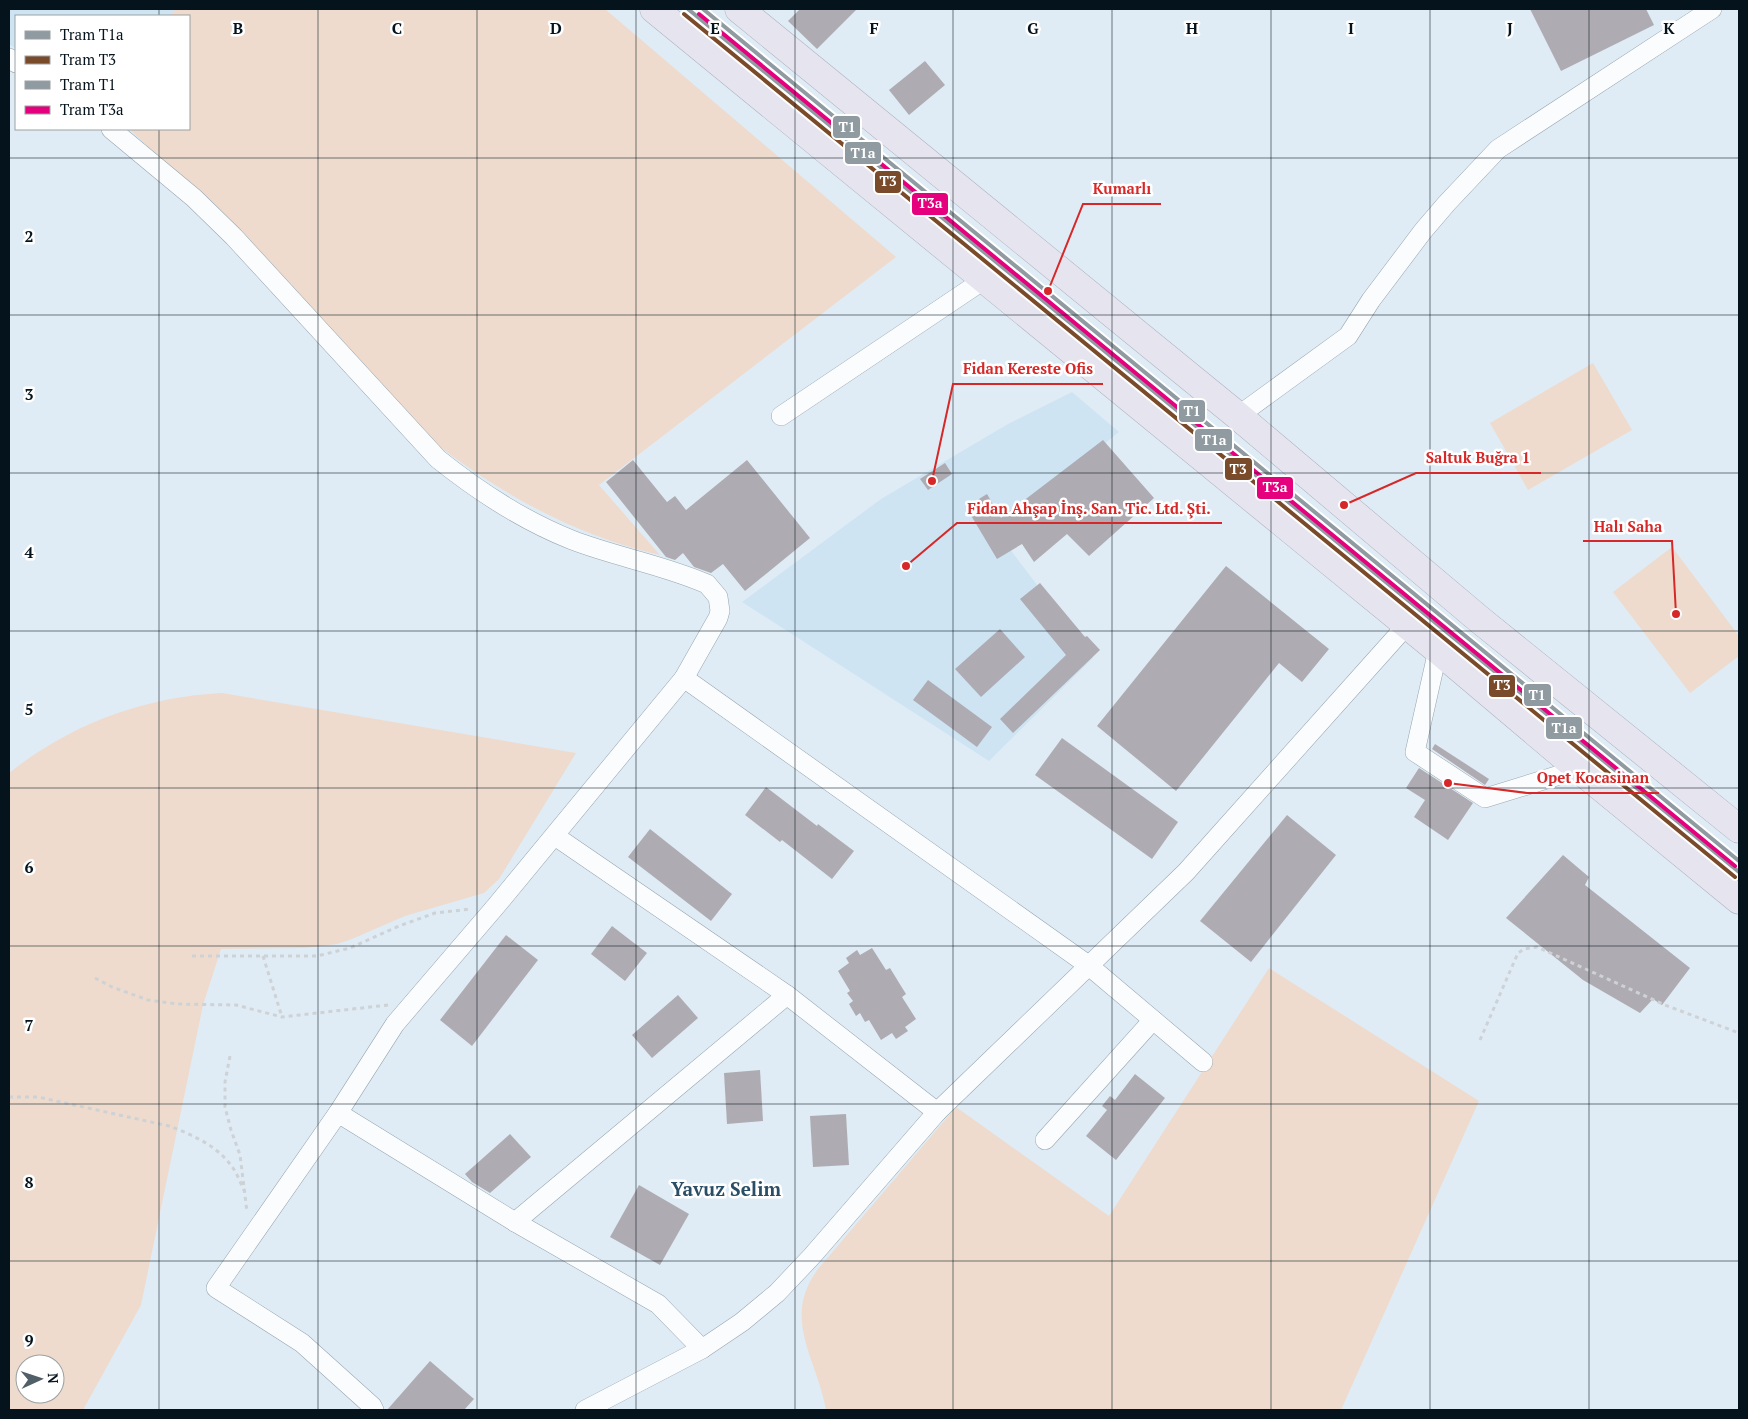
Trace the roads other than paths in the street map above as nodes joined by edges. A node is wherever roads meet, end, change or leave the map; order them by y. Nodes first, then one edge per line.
1 (654, 9) edge
2 (739, 9) edge
3 (1712, 9) edge
4 (112, 130) edge
5 (985, 279) junction
6 (781, 416) dead end
7 (1238, 416) junction
8 (1406, 626) junction
9 (1438, 650) junction
10 (684, 678) junction
11 (1579, 769) junction
12 (1739, 829) edge
13 (555, 836) junction
14 (1739, 900) edge
15 (1088, 965) junction
16 (787, 995) junction
17 (1153, 1020) junction
18 (1203, 1062) dead end
19 (937, 1112) junction
20 (338, 1113) junction
21 (1045, 1140) dead end
22 (515, 1222) junction
23 (702, 1349) junction
24 (374, 1410) edge
25 (585, 1410) edge

1 - 5 highway
2 - 7 highway
3 - 7 street
4 - 10 street
5 - 6 street
5 - 8 highway
7 - 12 highway
8 - 9 highway
8 - 15 street
9 - 11 highway
9 - 11 street
10 - 13 street
10 - 15 street
11 - 14 highway
13 - 16 street
13 - 20 street
15 - 17 street
15 - 19 street
16 - 19 street
16 - 22 street
17 - 18 street
17 - 21 street
19 - 23 street
20 - 22 street
20 - 24 street
22 - 23 street
23 - 25 street

